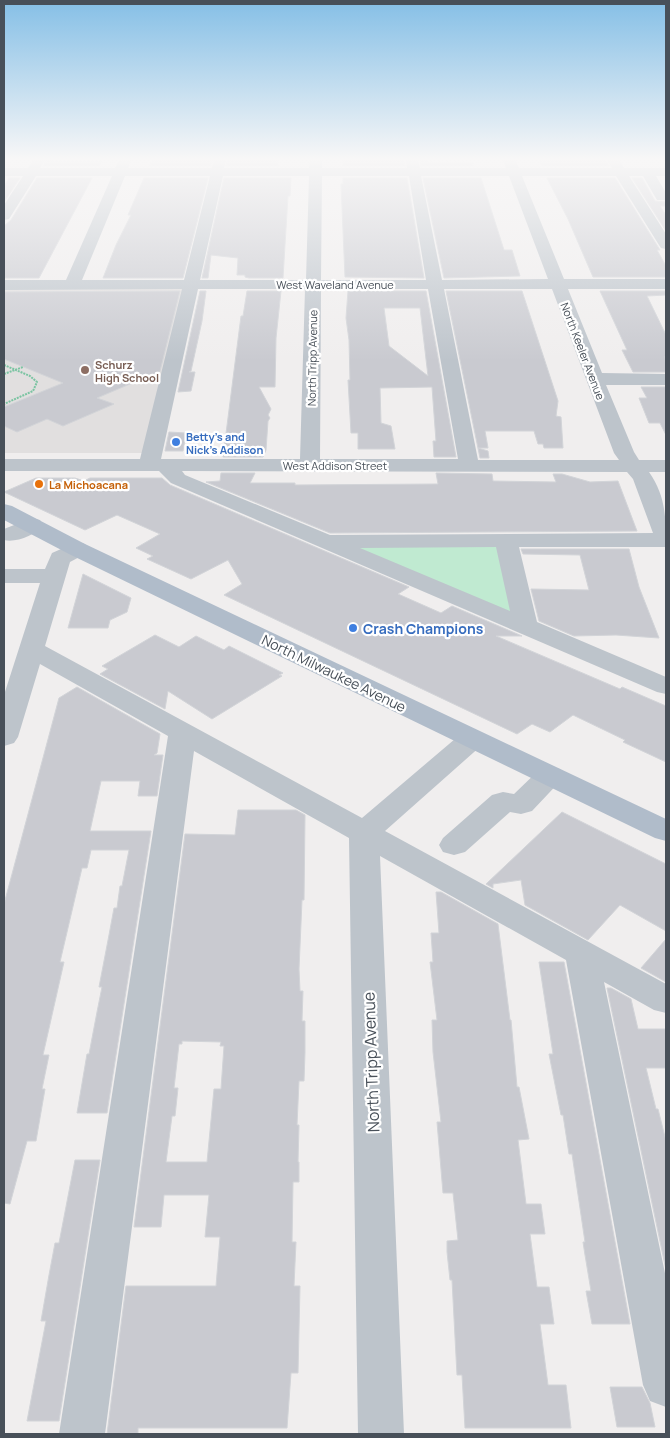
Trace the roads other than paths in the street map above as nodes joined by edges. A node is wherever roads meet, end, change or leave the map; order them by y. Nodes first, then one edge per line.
1 (97, 227) edge
2 (205, 227) edge
3 (314, 227) edge
4 (424, 227) edge
5 (535, 227) edge
6 (655, 227) edge
7 (666, 245) edge
8 (191, 284) junction
9 (313, 284) junction
10 (435, 284) junction
11 (557, 284) junction
12 (666, 284) edge
13 (4, 285) edge
14 (72, 285) junction
15 (594, 379) junction
16 (666, 379) edge
17 (4, 465) edge
18 (156, 465) junction
19 (310, 465) junction
20 (469, 466) junction
21 (634, 466) junction
22 (666, 466) edge
23 (662, 518) edge
24 (15, 524) edge
25 (666, 539) edge
26 (506, 540) junction
27 (322, 541) junction
28 (78, 549) junction
29 (4, 576) edge
30 (54, 576) junction
31 (526, 628) junction
32 (32, 649) junction
33 (666, 686) edge
34 (183, 732) junction
35 (4, 737) edge
36 (472, 739) junction
37 (550, 776) junction
38 (666, 831) edge
39 (364, 832) junction
40 (454, 845) dead end
41 (581, 952) junction
42 (666, 1000) edge
43 (666, 1385) edge
44 (82, 1434) edge
45 (381, 1434) edge

1 - 14 street
2 - 8 street
3 - 9 street, North Tripp Avenue
4 - 10 street
5 - 11 street, North Keeler Avenue
6 - 7 street
8 - 9 street, West Waveland Avenue
8 - 14 street, West Waveland Avenue
8 - 18 street
9 - 10 street, West Waveland Avenue
9 - 19 street, North Tripp Avenue
10 - 11 street, West Waveland Avenue
10 - 20 street
11 - 12 street, West Waveland Avenue
11 - 15 street, North Keeler Avenue
13 - 14 street, West Waveland Avenue
15 - 16 street
15 - 21 street, North Keeler Avenue
17 - 18 street, West Addison Street
18 - 19 street, West Addison Street
18 - 27 street
19 - 20 street, West Addison Street
20 - 21 street, West Addison Street
21 - 22 street, West Addison Street
21 - 23 street, North Keeler Avenue
23 - 25 street, North Keeler Avenue
24 - 28 main road, North Milwaukee Avenue
25 - 26 street
26 - 27 street
26 - 31 street
27 - 31 street
28 - 30 street
28 - 36 main road, North Milwaukee Avenue
29 - 30 street
30 - 32 street
31 - 33 street
32 - 34 street
32 - 35 street
34 - 39 street
34 - 44 street
36 - 37 main road, North Milwaukee Avenue
36 - 39 street
37 - 38 main road, North Milwaukee Avenue
37 - 40 street
39 - 41 street
39 - 45 street, North Tripp Avenue
41 - 42 street
41 - 43 street

